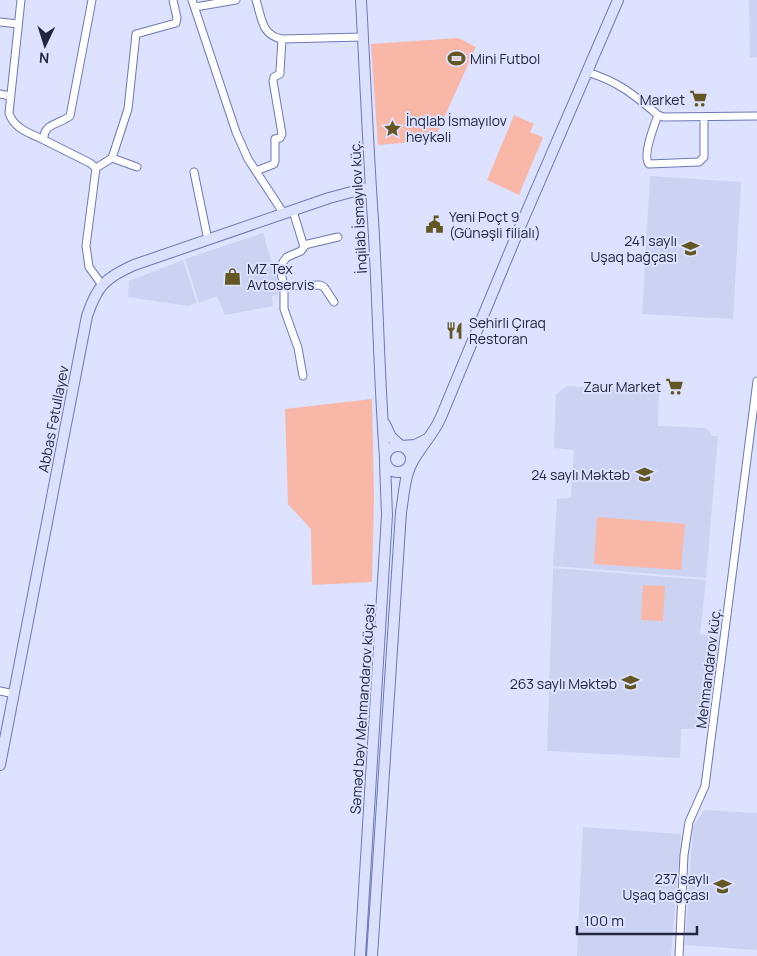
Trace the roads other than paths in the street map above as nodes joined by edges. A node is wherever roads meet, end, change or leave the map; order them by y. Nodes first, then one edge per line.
1 (20, 0) edge
2 (92, 0) edge
3 (173, 0) edge
4 (236, 0) edge
5 (256, 0) edge
6 (361, 0) edge
7 (618, 0) edge
8 (227, 1) edge
9 (194, 4) edge
10 (0, 22) edge
11 (18, 24) junction
12 (363, 37) junction
13 (282, 39) junction
14 (587, 72) junction
15 (0, 94) edge
16 (10, 96) junction
17 (658, 116) junction
18 (757, 116) edge
19 (704, 117) junction
20 (44, 140) junction
21 (112, 158) junction
22 (138, 167) dead end
23 (96, 168) junction
24 (256, 170) junction
25 (194, 172) dead end
26 (370, 187) junction
27 (289, 212) junction
28 (338, 237) dead end
29 (208, 240) junction
30 (304, 245) junction
31 (102, 284) junction
32 (284, 286) junction
33 (334, 302) dead end
34 (303, 376) dead end
35 (757, 381) edge
36 (381, 414) junction
37 (432, 435) junction
38 (401, 446) junction
39 (385, 460) junction
40 (411, 464) junction
41 (0, 691) edge
42 (14, 694) junction
43 (0, 764) edge
44 (360, 956) edge
45 (372, 956) edge
46 (679, 956) edge

1 - 11 street
2 - 20 street
3 - 21 street
4 - 8 street
5 - 13 street
6 - 12 main road, İnqilab İsmayılov küç.
7 - 14 main road
8 - 9 street
9 - 24 street
10 - 11 street
11 - 16 street
12 - 13 street
12 - 26 main road, İnqilab İsmayılov küç.
13 - 24 street
14 - 17 street
14 - 37 main road
15 - 16 street
16 - 20 street
17 - 19 street
17 - 19 street
18 - 19 street
20 - 23 street
21 - 22 street
21 - 23 street
23 - 31 street
24 - 27 street
25 - 29 street
26 - 27 main road
26 - 36 main road, İnqilab İsmayılov küç.
27 - 29 main road
27 - 30 street
28 - 30 street
29 - 31 main road
30 - 32 street
31 - 42 main road, Abbas Fətullayev
32 - 33 street
32 - 34 street
35 - 46 street, Mehmandarov küç.
36 - 38 main road
36 - 39 main road, İnqilab İsmayılov küç.
37 - 38 main road
37 - 40 main road
38 - 39 main road
38 - 40 main road
39 - 40 main road
39 - 44 main road, Səməd bəy Mehmandarov küçəsi
40 - 45 main road, Səməd bəy Mehmandarov küçəsi
41 - 42 street
42 - 43 main road, Abbas Fətullayev

